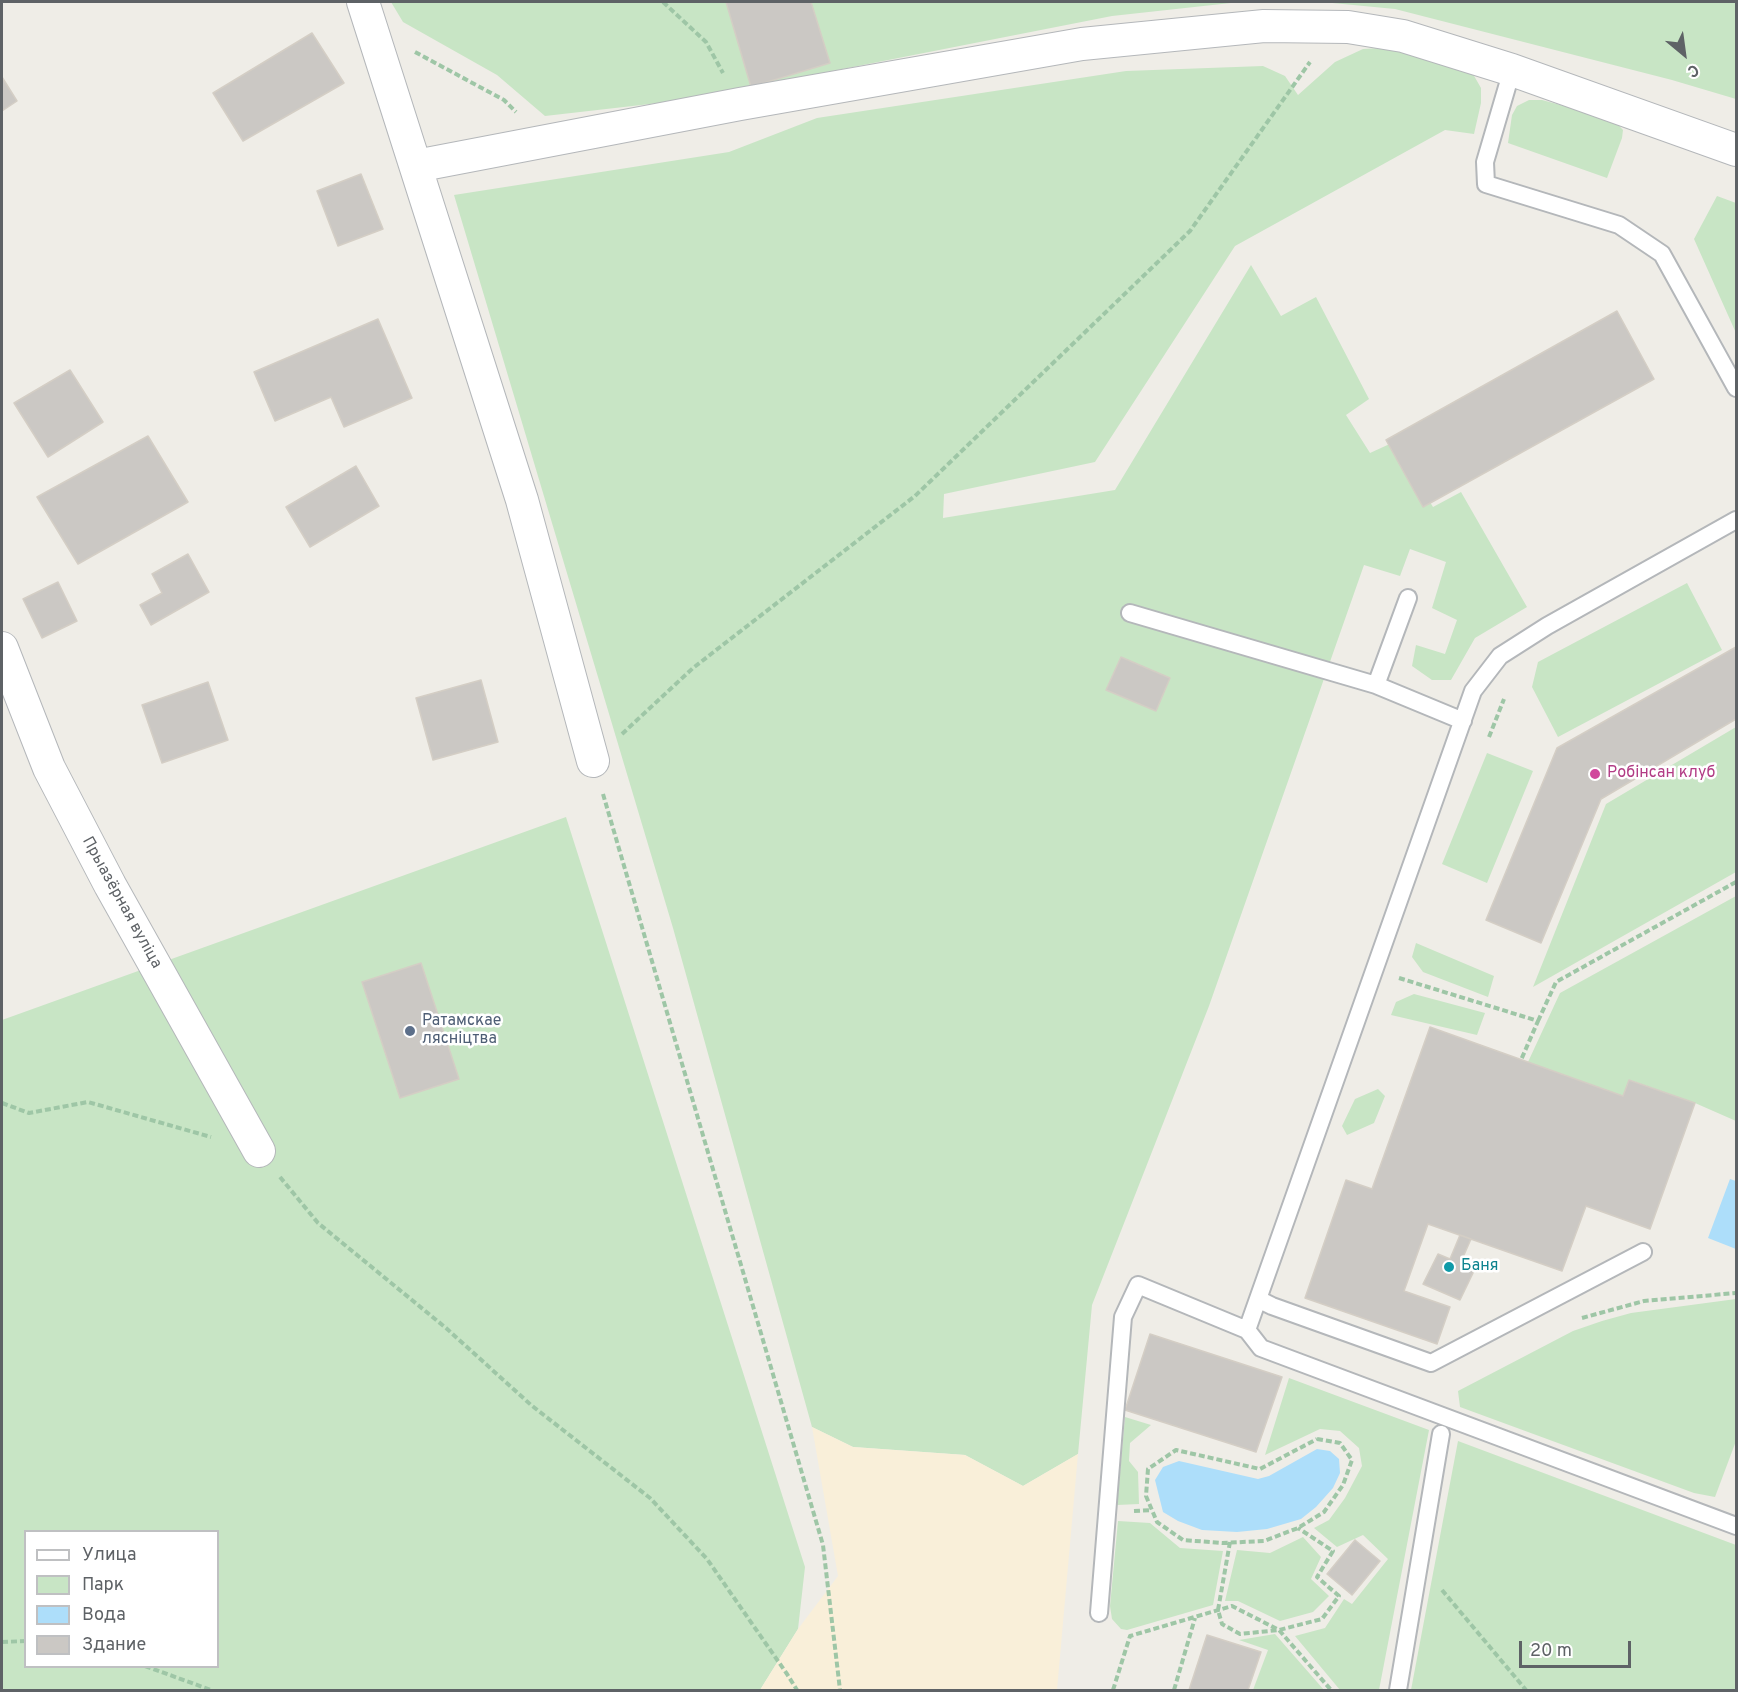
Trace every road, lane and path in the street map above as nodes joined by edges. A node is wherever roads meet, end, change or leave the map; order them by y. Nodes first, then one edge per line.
1 (663, 2) edge
2 (367, 14) edge
3 (1348, 27) junction
4 (1512, 70) junction
5 (740, 104) junction
6 (544, 141) junction
7 (1737, 150) edge
8 (416, 166) junction
9 (1737, 388) edge
10 (1737, 520) edge
11 (1408, 598) dead end
12 (1130, 613) dead end
13 (2, 648) edge
14 (1376, 685) junction
15 (1508, 689) dead end
16 (1463, 721) junction
17 (1486, 745) dead end
18 (593, 761) junction
19 (1737, 882) edge
20 (1394, 977) dead end
21 (1538, 1021) junction
22 (1521, 1060) dead end
23 (2, 1103) edge
24 (259, 1151) junction
25 (1643, 1252) dead end
26 (1737, 1293) edge
27 (1258, 1299) junction
28 (1578, 1319) dead end
29 (1247, 1330) junction
30 (1441, 1434) dead end
31 (1737, 1526) edge
32 (1298, 1528) junction
33 (1230, 1542) junction
34 (1420, 1563) junction
35 (1218, 1610) junction
36 (1099, 1613) dead end
37 (1195, 1617) junction
38 (1279, 1630) junction
39 (24, 1641) edge
40 (2, 1642) edge
41 (150, 1668) edge
42 (211, 1690) edge
43 (797, 1690) edge
44 (840, 1690) edge
45 (1113, 1690) edge
46 (1174, 1690) edge
47 (1331, 1690) edge
48 (1398, 1690) edge
49 (1526, 1690) edge

1 - 5 path
2 - 6 path
2 - 8 street
3 - 4 street
3 - 5 street
3 - 18 path
4 - 7 street
4 - 9 lane
5 - 6 street
6 - 8 street
8 - 18 street
10 - 16 lane
11 - 14 lane
12 - 14 lane
13 - 24 street, Прыазёрная вуліца
14 - 16 lane
15 - 17 path
16 - 27 lane
18 - 44 path
19 - 21 path
20 - 21 path
21 - 22 path
23 - 24 path
24 - 43 path
25 - 27 lane
26 - 28 path
27 - 29 lane
29 - 31 lane
29 - 36 lane
30 - 34 lane
32 - 33 path
32 - 33 path
32 - 38 path
33 - 35 path
34 - 48 lane
34 - 49 path
35 - 37 path
35 - 38 path
35 - 38 path
37 - 45 path
37 - 46 path
38 - 47 path
39 - 40 path
41 - 42 path

